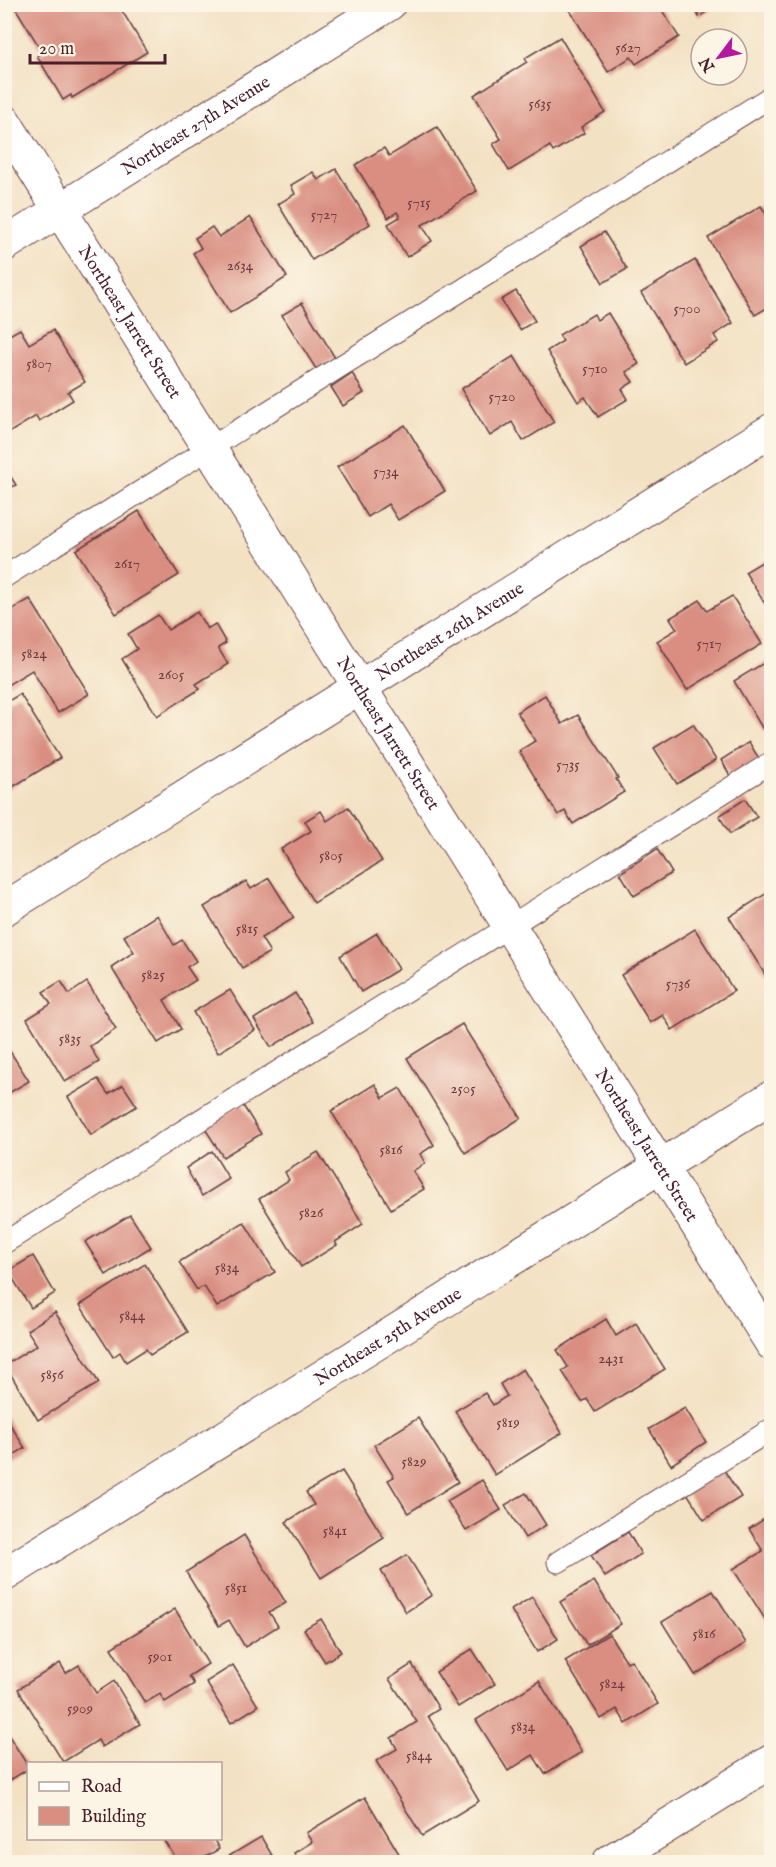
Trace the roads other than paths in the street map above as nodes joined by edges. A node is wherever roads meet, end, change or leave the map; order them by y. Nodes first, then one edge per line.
1 (389, 4) edge
2 (771, 96) edge
3 (4, 121) edge
4 (60, 210) junction
5 (4, 245) edge
6 (771, 430) edge
7 (210, 449) junction
8 (4, 577) edge
9 (359, 687) junction
10 (771, 762) edge
11 (4, 909) edge
12 (509, 926) junction
13 (771, 1097) edge
14 (660, 1167) junction
15 (4, 1243) edge
16 (771, 1344) edge
17 (771, 1429) edge
18 (558, 1562) dead end
19 (4, 1575) edge
20 (771, 1761) edge
21 (609, 1863) edge

1 - 4 street, Northeast 27th Avenue
2 - 7 lane
3 - 4 street, Northeast Jarrett Street
4 - 5 street, Northeast 27th Avenue
4 - 7 street, Northeast Jarrett Street
6 - 9 street, Northeast 26th Avenue
7 - 8 lane
7 - 9 street, Northeast Jarrett Street
9 - 11 street, Northeast 26th Avenue
9 - 12 street, Northeast Jarrett Street
10 - 12 lane
12 - 14 street, Northeast Jarrett Street
12 - 15 lane
13 - 14 street, Northeast 25th Avenue
14 - 16 street, Northeast Jarrett Street
14 - 19 street, Northeast 25th Avenue
17 - 18 lane
20 - 21 street

